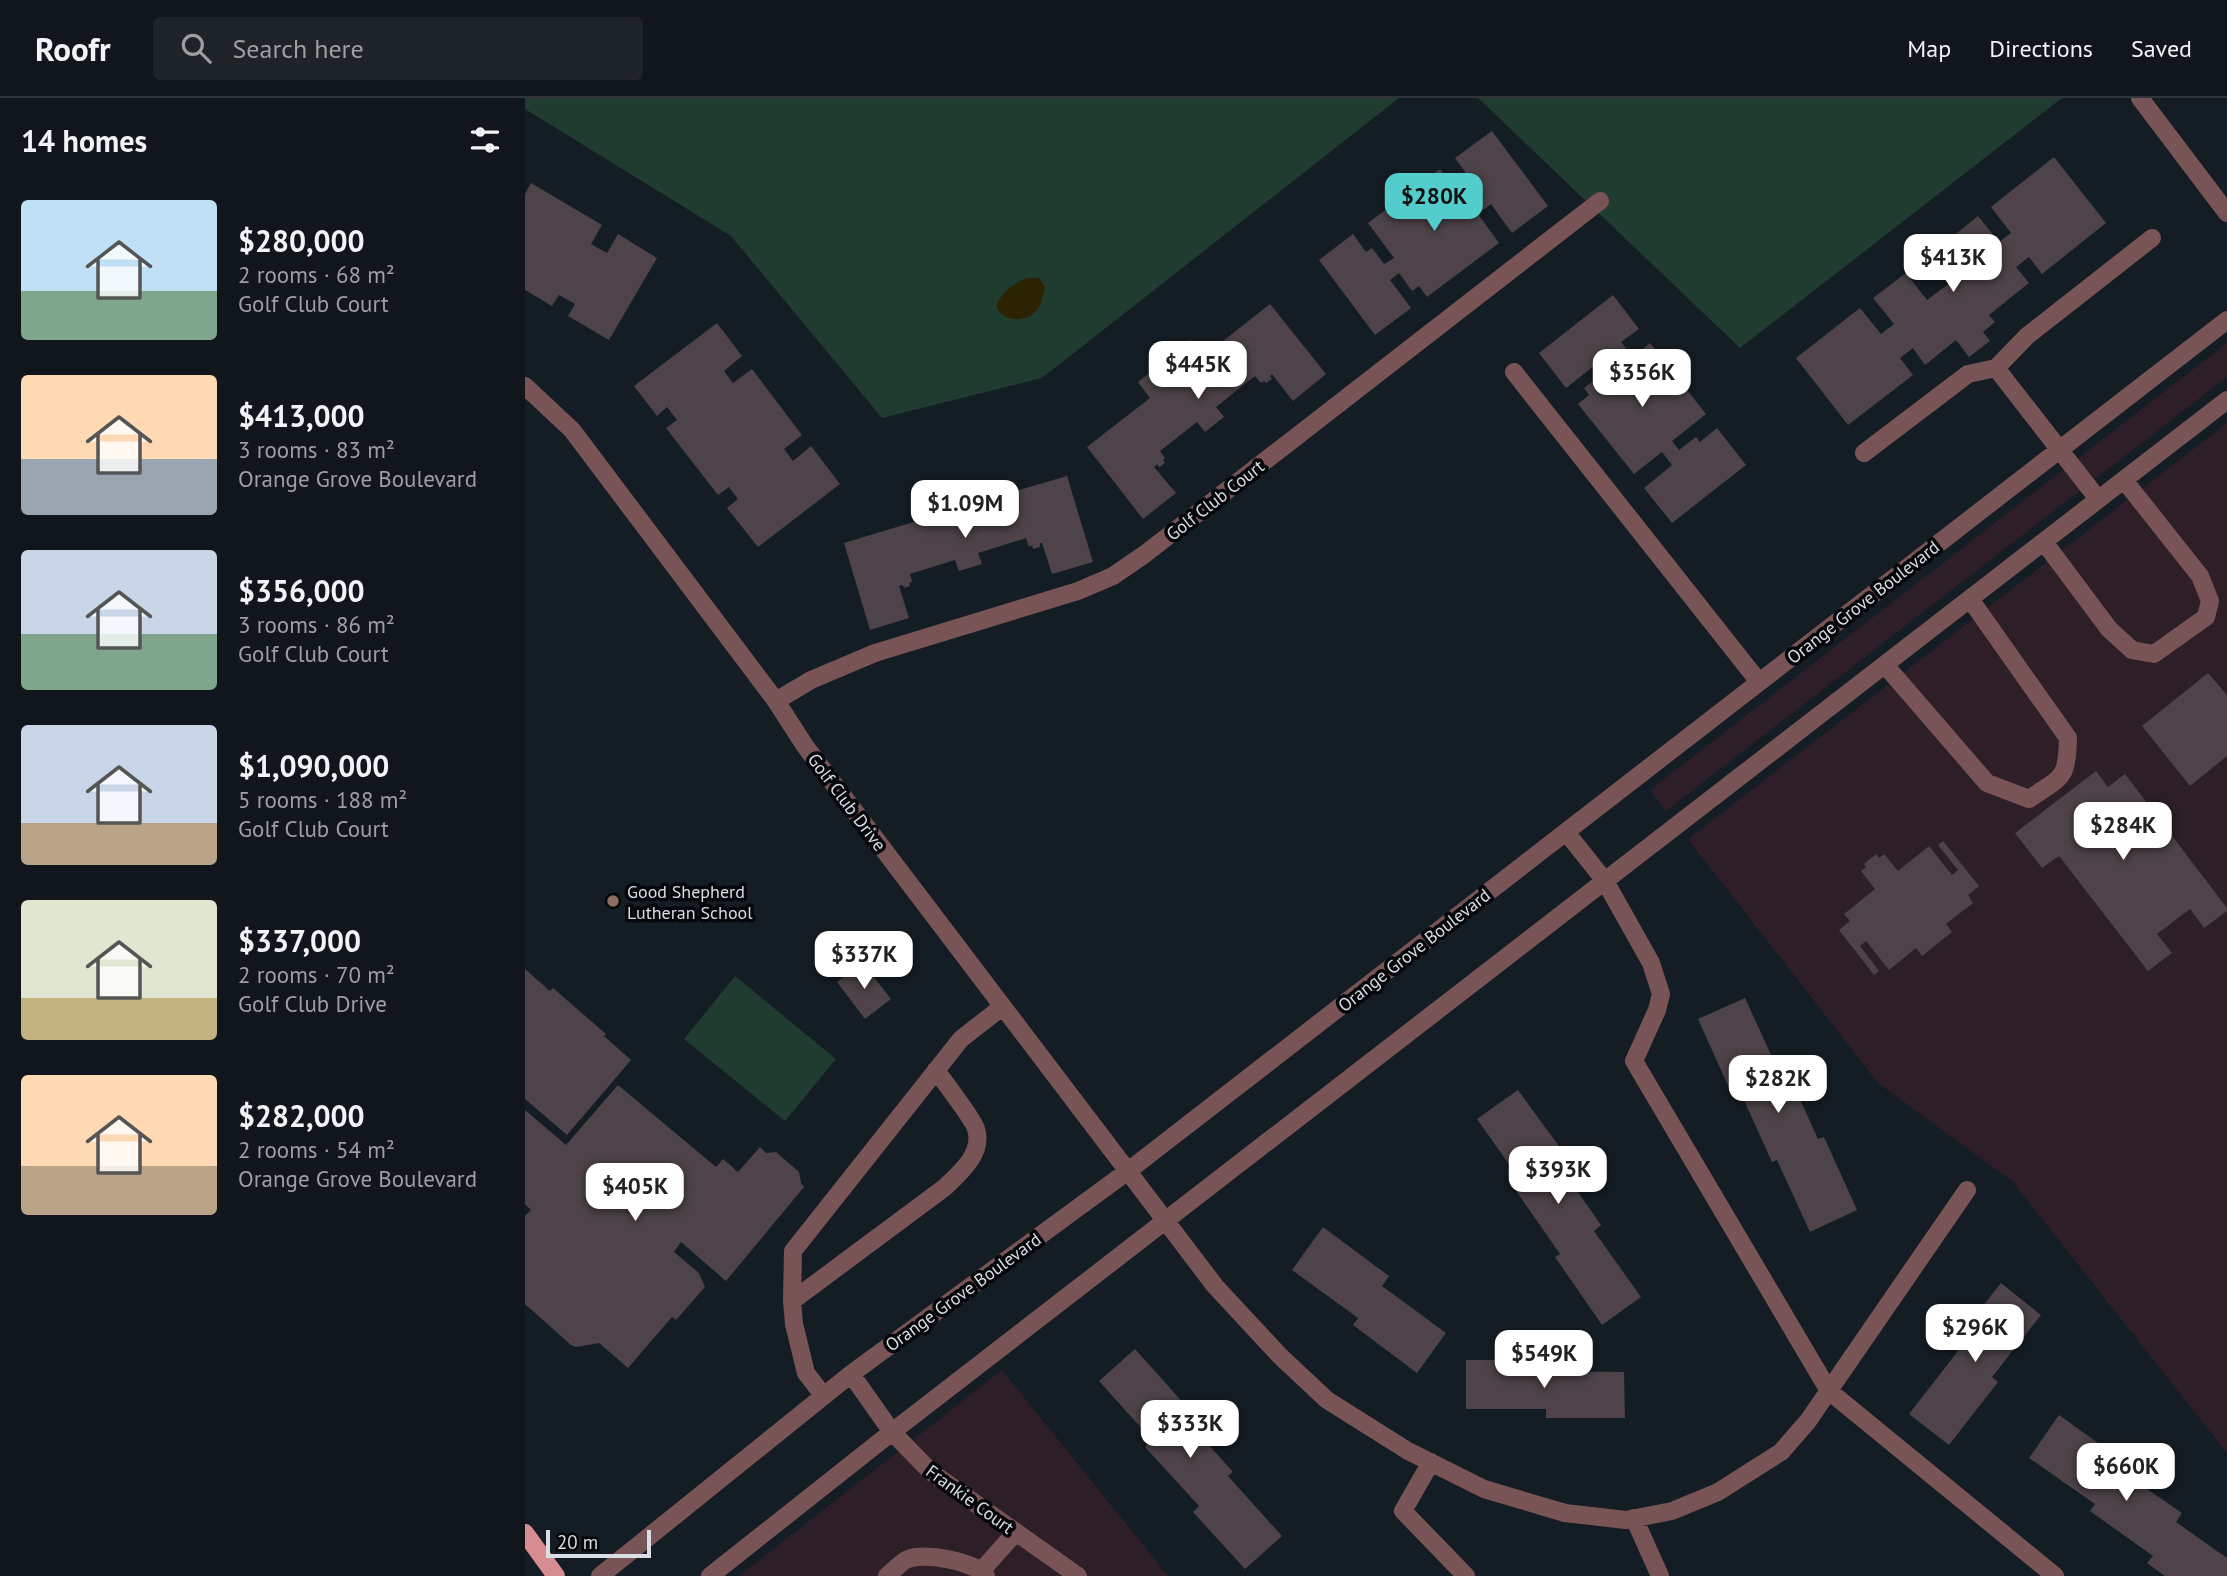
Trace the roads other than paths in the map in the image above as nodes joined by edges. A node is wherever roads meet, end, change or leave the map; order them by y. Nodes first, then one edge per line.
1 (2140, 98) edge
2 (1600, 201) dead end
3 (2227, 213) edge
4 (2152, 239) dead end
5 (2227, 320) edge
6 (1996, 368) junction
7 (1514, 372) dead end
8 (525, 386) edge
9 (2227, 400) edge
10 (2059, 450) junction
11 (1864, 453) dead end
12 (2124, 480) junction
13 (2098, 499) junction
14 (2044, 541) junction
15 (1970, 599) junction
16 (1885, 665) junction
17 (1759, 682) junction
18 (776, 701) junction
19 (1566, 832) junction
20 (1605, 881) junction
21 (1003, 1007) junction
22 (936, 1070) junction
23 (1128, 1171) junction
24 (1967, 1190) dead end
25 (1165, 1221) junction
26 (792, 1301) junction
27 (851, 1374) junction
28 (1829, 1391) junction
29 (823, 1395) junction
30 (892, 1432) junction
31 (1431, 1462) junction
32 (1634, 1518) junction
33 (1016, 1532) junction
34 (525, 1533) edge
35 (984, 1573) edge
36 (557, 1576) edge
37 (600, 1576) edge
38 (710, 1576) edge
39 (887, 1576) edge
40 (1078, 1576) edge
41 (1466, 1576) edge
42 (1660, 1576) edge
43 (2055, 1576) edge

1 - 3 street
2 - 18 street, Golf Club Court
4 - 6 street
5 - 10 street, Orange Grove Boulevard
6 - 10 street
6 - 11 street
7 - 17 street
8 - 18 street, Golf Club Drive
9 - 12 street
10 - 13 street
10 - 17 street, Orange Grove Boulevard
12 - 13 street
12 - 14 street
13 - 14 street
14 - 15 street
15 - 16 street
15 - 16 street
16 - 20 street
17 - 19 street, Orange Grove Boulevard
18 - 21 street, Golf Club Drive
19 - 20 street
19 - 23 street, Orange Grove Boulevard
20 - 25 street
20 - 28 street
21 - 22 street
21 - 23 street, Golf Club Drive
22 - 26 street
22 - 26 street
23 - 25 street, Golf Club Drive
23 - 27 street, Orange Grove Boulevard
24 - 28 street, Golf Club Drive
25 - 30 street
25 - 31 street, Golf Club Drive
26 - 29 street
27 - 29 street, Orange Grove Boulevard
27 - 30 street, Frankie Court
28 - 32 street, Golf Club Drive
28 - 43 street
29 - 37 street, Orange Grove Boulevard
30 - 33 street, Frankie Court
30 - 38 street
31 - 32 street, Golf Club Drive
31 - 41 street
32 - 42 street
33 - 35 street
33 - 40 street, Frankie Court
34 - 36 main road
35 - 39 street

